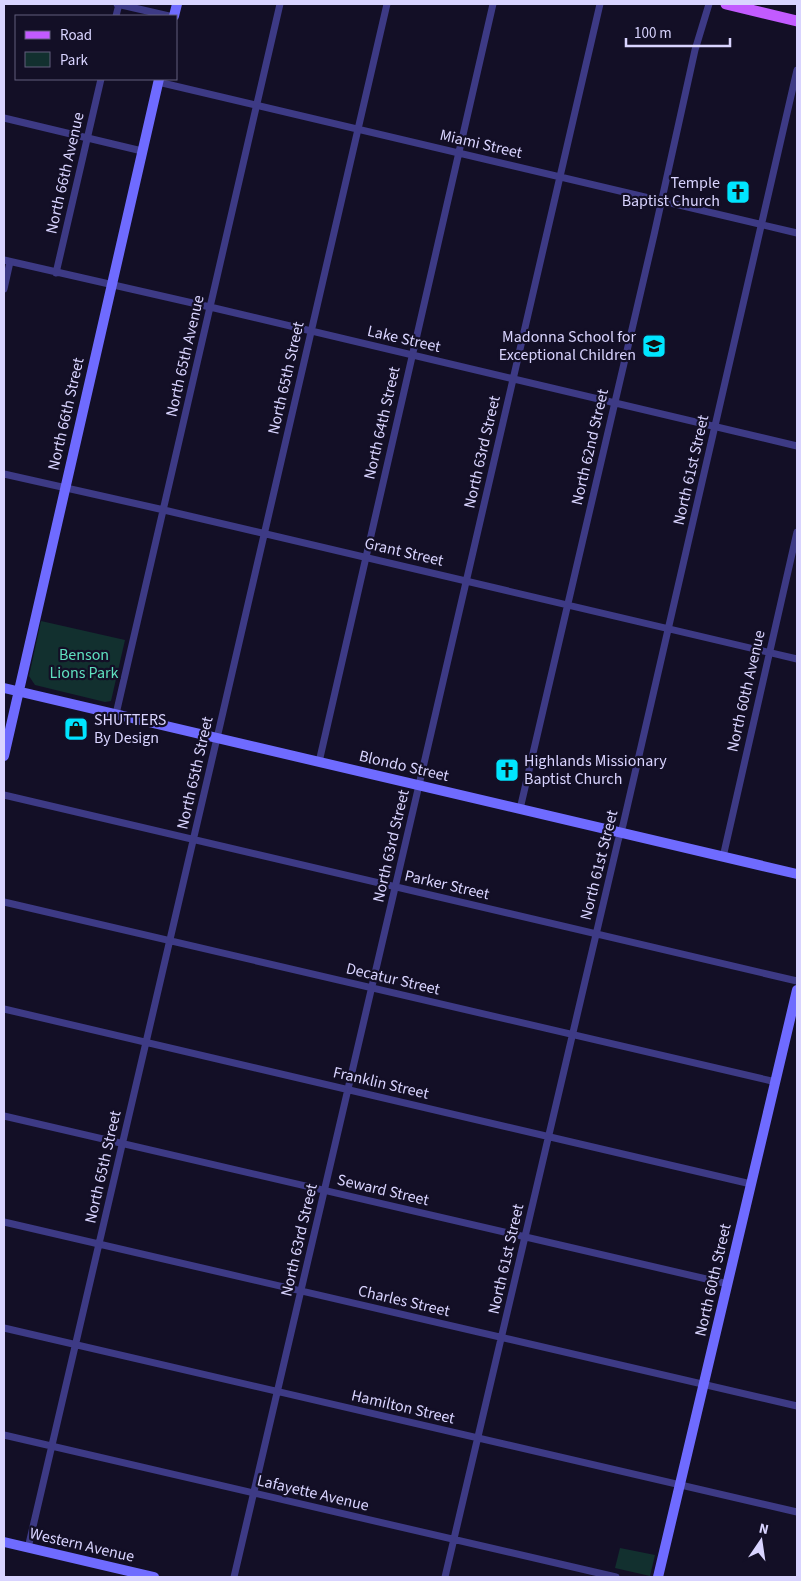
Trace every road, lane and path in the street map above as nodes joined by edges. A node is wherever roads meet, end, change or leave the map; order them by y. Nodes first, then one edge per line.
1 (118, 4) edge
2 (280, 4) edge
3 (387, 4) edge
4 (493, 4) edge
5 (600, 4) edge
6 (709, 4) edge
7 (726, 4) edge
8 (743, 6) edge
9 (165, 15) edge
10 (797, 21) edge
11 (797, 70) edge
12 (101, 80) edge
13 (159, 80) edge
14 (257, 105) junction
15 (4, 118) edge
16 (358, 129) junction
17 (87, 138) junction
18 (142, 151) junction
19 (459, 153) junction
20 (560, 177) junction
21 (662, 201) junction
22 (762, 225) junction
23 (797, 233) edge
24 (7, 261) edge
25 (56, 273) junction
26 (111, 285) junction
27 (4, 289) edge
28 (210, 307) junction
29 (311, 331) junction
30 (412, 355) junction
31 (513, 379) junction
32 (614, 403) junction
33 (715, 427) junction
34 (797, 446) edge
35 (4, 474) edge
36 (64, 487) junction
37 (164, 510) junction
38 (797, 532) edge
39 (265, 533) junction
40 (365, 557) junction
41 (467, 581) junction
42 (568, 604) junction
43 (668, 628) junction
44 (769, 653) junction
45 (797, 659) edge
46 (4, 688) edge
47 (18, 691) junction
48 (116, 714) junction
49 (6, 734) edge
50 (218, 738) junction
51 (4, 756) edge
52 (319, 762) junction
53 (419, 785) junction
54 (4, 795) edge
55 (520, 809) junction
56 (620, 832) junction
57 (193, 840) junction
58 (723, 856) junction
59 (797, 874) edge
60 (396, 887) junction
61 (4, 902) edge
62 (596, 934) junction
63 (170, 941) junction
64 (797, 981) edge
65 (372, 988) junction
66 (797, 990) edge
67 (4, 1009) edge
68 (572, 1035) junction
69 (146, 1042) junction
70 (776, 1082) junction
71 (348, 1089) junction
72 (4, 1116) edge
73 (549, 1136) junction
74 (122, 1143) junction
75 (751, 1184) junction
76 (325, 1190) junction
77 (4, 1222) edge
78 (525, 1237) junction
79 (99, 1244) junction
80 (728, 1284) junction
81 (301, 1291) junction
82 (4, 1328) edge
83 (501, 1338) junction
84 (75, 1345) junction
85 (704, 1385) junction
86 (277, 1392) junction
87 (797, 1403) edge
88 (4, 1435) edge
89 (478, 1439) junction
90 (52, 1446) junction
91 (680, 1486) junction
92 (253, 1493) junction
93 (797, 1512) edge
94 (454, 1540) junction
95 (4, 1542) edge
96 (28, 1548) junction
97 (591, 1574) edge
98 (149, 1577) edge
99 (234, 1577) edge
100 (446, 1577) edge
101 (616, 1577) edge
102 (658, 1577) edge

1 - 9 street
2 - 14 street, North 65th Avenue
3 - 16 street, North 65th Street
4 - 19 street, North 64th Street
5 - 20 street, North 63rd Street
6 - 21 street, North 62nd Street
7 - 8 main road
8 - 10 main road
11 - 22 street, North 61st Street
12 - 17 street, North 66th Avenue
13 - 14 street, Miami Street
13 - 18 street, North 66th Street
14 - 16 street, Miami Street
14 - 28 street, North 65th Avenue
15 - 17 street
16 - 19 street, Miami Street
16 - 29 street, North 65th Street
17 - 18 street
17 - 25 street, North 66th Avenue
18 - 26 street, North 66th Street
19 - 20 street, Miami Street
19 - 30 street, North 64th Street
20 - 21 street, Miami Street
20 - 31 street, North 63rd Street
21 - 22 street, Miami Street
21 - 32 street, North 62nd Street
22 - 23 street, Miami Street
22 - 33 street, North 61st Street
24 - 25 street, Lake Street
24 - 27 street
25 - 26 street, Lake Street
26 - 28 street, Lake Street
26 - 36 street, North 66th Street
28 - 29 street, Lake Street
28 - 37 street, North 65th Avenue
29 - 30 street, Lake Street
29 - 39 street, North 65th Street
30 - 31 street, Lake Street
30 - 40 street, North 64th Street
31 - 32 street, Lake Street
31 - 41 street, North 63rd Street
32 - 33 street, Lake Street
32 - 42 street, North 62nd Street
33 - 34 street, Lake Street
33 - 43 street, North 61st Street
35 - 36 street, Grant Street
36 - 37 street, Grant Street
36 - 47 street, North 66th Street
37 - 39 street, Grant Street
37 - 48 street, North 65th Avenue
38 - 44 street, North 60th Avenue
39 - 40 street, Grant Street
39 - 50 street, North 65th Street
40 - 41 street, Grant Street
40 - 52 street, North 64th Street
41 - 42 street, Grant Street
41 - 53 street, North 63rd Street
42 - 43 street, Grant Street
42 - 55 street, North 62nd Street
43 - 44 street, Grant Street
43 - 56 street, North 61st Street
44 - 45 street, Grant Street
44 - 58 street, North 60th Avenue
46 - 47 street, Blondo Street
47 - 48 street, Blondo Street
47 - 49 street, North 66th Street
48 - 50 street, Blondo Street
49 - 51 street, North 66th Street
50 - 52 street, Blondo Street
50 - 57 street, North 65th Street
52 - 53 street, Blondo Street
53 - 55 street, Blondo Street
53 - 60 street, North 63rd Street
54 - 57 street, Parker Street
55 - 56 street, Blondo Street
56 - 58 street, Blondo Street
56 - 62 street, North 61st Street
57 - 60 street, Parker Street
57 - 63 street, North 65th Street
58 - 59 street, Blondo Street
60 - 62 street, Parker Street
60 - 65 street, North 63rd Street
61 - 63 street, Decatur Street
62 - 64 street, Parker Street
62 - 68 street, North 61st Street
63 - 65 street, Decatur Street
63 - 69 street, North 65th Street
65 - 68 street, Decatur Street
65 - 71 street, North 63rd Street
66 - 70 street, North 60th Street
67 - 69 street, Franklin Street
68 - 70 street, Decatur Street
68 - 73 street, North 61st Street
69 - 71 street, Franklin Street
69 - 74 street, North 65th Street
70 - 75 street, North 60th Street
71 - 73 street, Franklin Street
71 - 76 street, North 63rd Street
72 - 74 street, Seward Street
73 - 75 street, Franklin Street
73 - 78 street, North 61st Street
74 - 76 street, Seward Street
74 - 79 street, North 65th Street
75 - 80 street, North 60th Street
76 - 78 street, Seward Street
76 - 81 street, North 63rd Street
77 - 79 street, Charles Street
78 - 80 street, Seward Street
78 - 83 street, North 61st Street
79 - 81 street, Charles Street
79 - 84 street, North 65th Street
80 - 85 street, North 60th Street
81 - 83 street, Charles Street
81 - 86 street, North 63rd Street
82 - 84 street, Hamilton Street
83 - 85 street, Charles Street
83 - 89 street, North 61st Street
84 - 86 street, Hamilton Street
84 - 90 street, North 65th Street
85 - 87 street, Charles Street
85 - 91 street, North 60th Street
86 - 89 street, Hamilton Street
86 - 92 street, North 63rd Street
88 - 90 street, Lafayette Avenue
89 - 91 street, Hamilton Street
89 - 94 street, North 61st Street
90 - 92 street, Lafayette Avenue
90 - 96 street, North 65th Street
91 - 93 street, Hamilton Street
91 - 102 street, North 60th Street
92 - 94 street, Lafayette Avenue
92 - 99 street, North 63rd Street
94 - 97 street, Lafayette Avenue
94 - 100 street, North 61st Street
95 - 96 street, Western Avenue
96 - 98 street, Western Avenue
97 - 101 street, Lafayette Avenue

